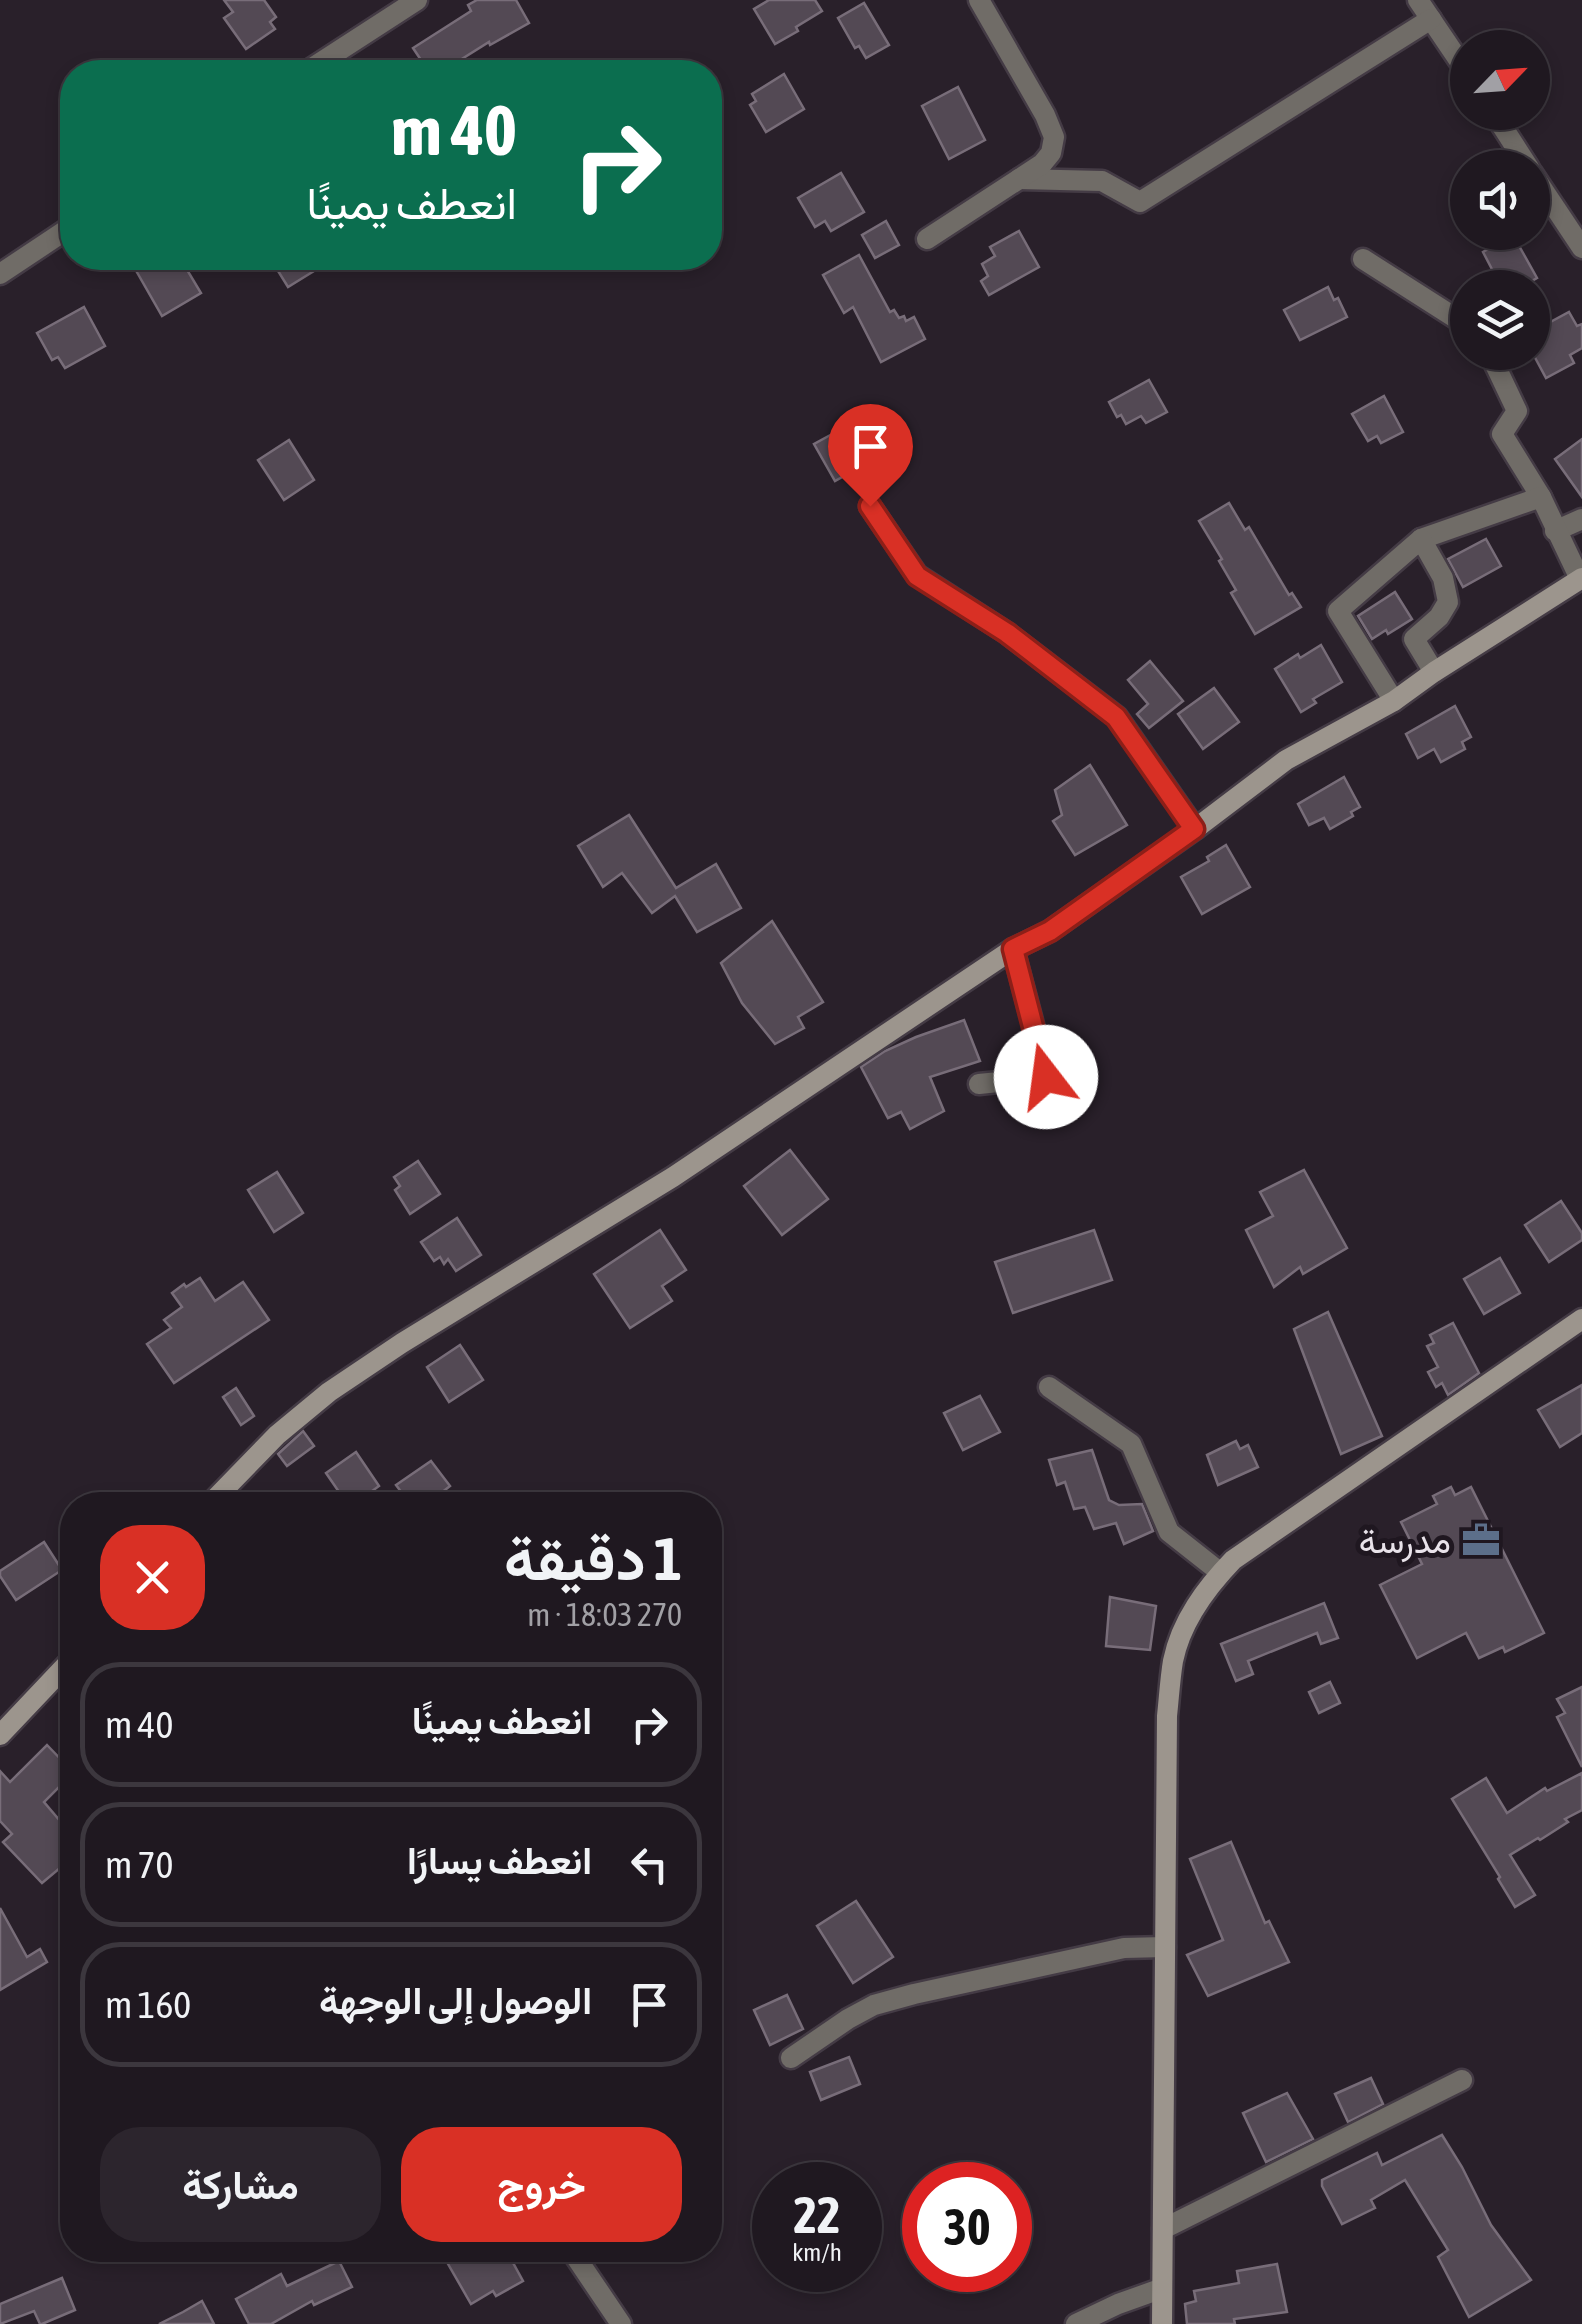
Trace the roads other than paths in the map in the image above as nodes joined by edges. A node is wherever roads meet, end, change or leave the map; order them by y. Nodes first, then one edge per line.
1 (417, 0) edge
2 (978, 0) edge
3 (1418, 0) edge
4 (1430, 19) junction
5 (1450, 48) edge
6 (324, 60) edge
7 (1019, 179) junction
8 (1550, 199) edge
9 (60, 234) edge
10 (927, 239) dead end
11 (1582, 248) edge
12 (1363, 259) dead end
13 (0, 274) edge
14 (1450, 315) edge
15 (1498, 370) edge
16 (1541, 497) junction
17 (870, 506) dead end
18 (1582, 520) edge
19 (1555, 531) junction
20 (1421, 539) junction
21 (1581, 578) edge
22 (1434, 672) junction
23 (1394, 701) junction
24 (1194, 829) junction
25 (1013, 949) junction
26 (979, 1084) dead end
27 (1582, 1319) edge
28 (1048, 1388) dead end
29 (221, 1492) edge
30 (1221, 1573) junction
31 (60, 1675) edge
32 (0, 1735) edge
33 (1166, 1947) junction
34 (791, 2058) dead end
35 (1462, 2080) dead end
36 (1162, 2229) junction
37 (579, 2262) edge
38 (1160, 2289) junction
39 (621, 2324) edge
40 (1076, 2324) edge
41 (1162, 2324) edge

1 - 6 street
2 - 7 street
3 - 4 street
4 - 5 street
4 - 7 street
7 - 10 street
8 - 11 street
9 - 13 street
12 - 14 street
15 - 16 street
16 - 19 street
16 - 20 street
17 - 24 street
18 - 19 street
19 - 21 street
20 - 22 street
20 - 23 street
21 - 22 street
22 - 23 street
23 - 24 street
24 - 25 street
25 - 26 street
25 - 29 street
27 - 30 street
28 - 30 street
30 - 33 street
31 - 32 street
33 - 34 street
33 - 36 street
35 - 36 street
36 - 38 street
37 - 39 street
38 - 40 street
38 - 41 street

